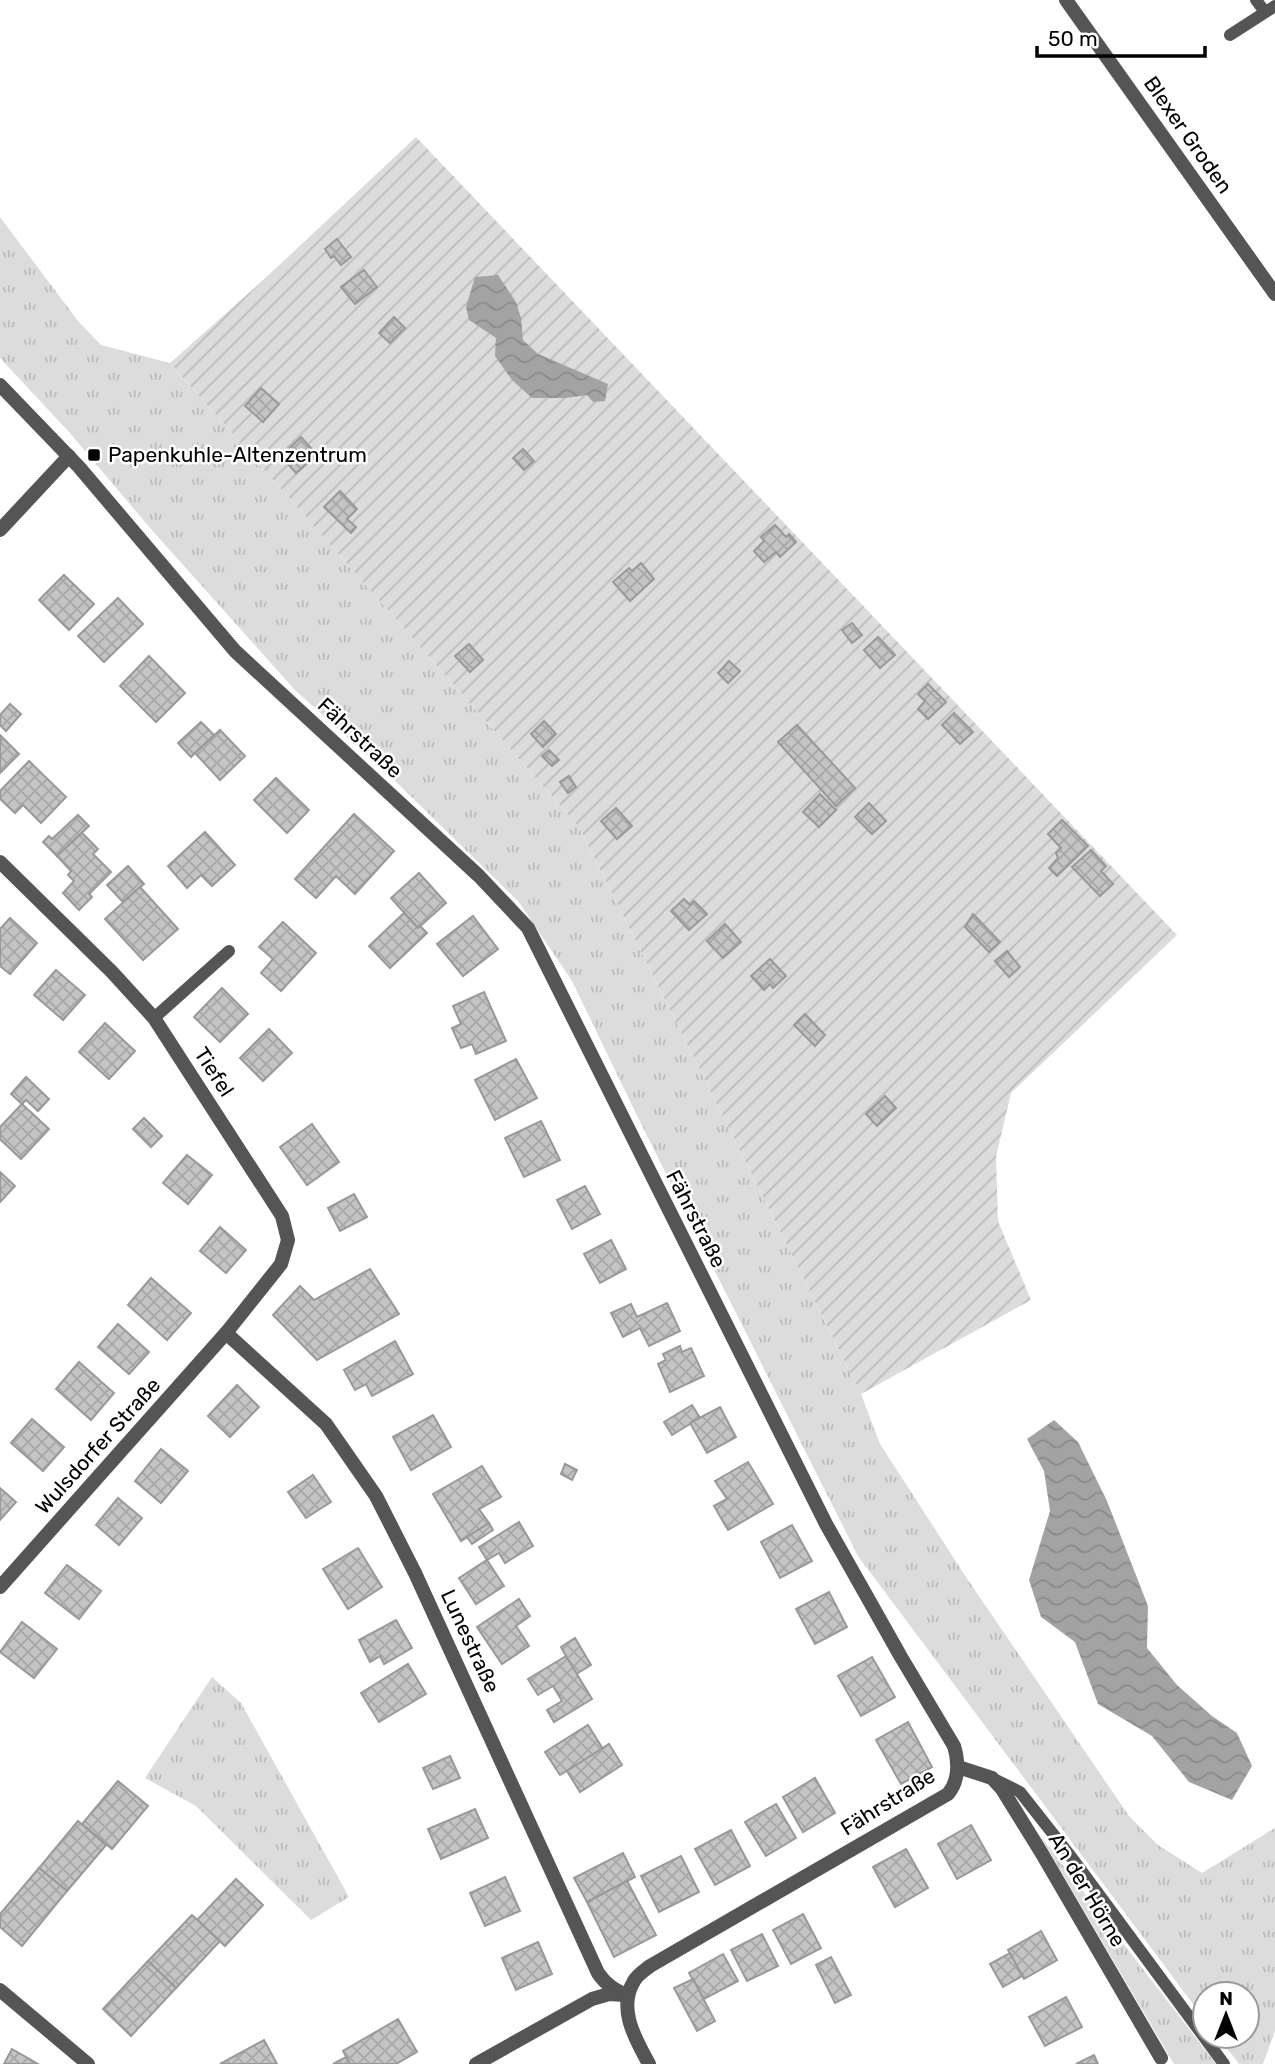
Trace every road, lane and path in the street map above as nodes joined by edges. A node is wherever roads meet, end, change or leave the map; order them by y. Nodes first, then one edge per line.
1 (1066, 0) edge
2 (1256, 0) edge
3 (1270, 9) edge
4 (1230, 35) dead end
5 (1275, 294) edge
6 (0, 385) edge
7 (69, 456) junction
8 (0, 530) edge
9 (0, 862) edge
10 (229, 950) dead end
11 (154, 1018) junction
12 (226, 1333) junction
13 (0, 1587) edge
14 (958, 1767) junction
15 (992, 1778) junction
16 (1, 1994) edge
17 (628, 1996) junction
18 (1161, 2058) dead end
19 (88, 2064) edge
20 (476, 2064) edge
21 (649, 2064) edge
22 (1224, 2064) edge

1 - 5 street, Blexer Groden
2 - 3 lane
3 - 4 lane
6 - 7 street, Fährstraße
7 - 8 street
7 - 14 street, Fährstraße
9 - 11 street, Tiefel
10 - 11 lane
11 - 12 street, Tiefel
12 - 13 street, Wulsdorfer Straße
12 - 17 street, Lunestraße
14 - 15 street
14 - 17 street, Fährstraße
15 - 18 street, An der Hörne
15 - 22 lane
16 - 19 street
17 - 20 street
17 - 21 street

